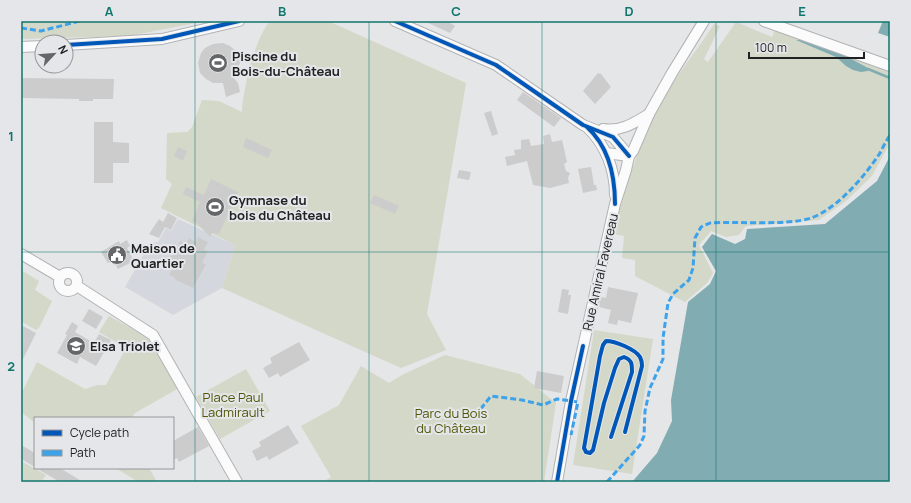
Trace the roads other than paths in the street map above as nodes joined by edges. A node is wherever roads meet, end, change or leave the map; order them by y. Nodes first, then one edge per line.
1 (239, 21) edge
2 (395, 21) edge
3 (704, 21) edge
4 (764, 21) edge
5 (74, 44) edge
6 (34, 46) edge
7 (21, 47) edge
8 (890, 66) edge
9 (649, 114) junction
10 (586, 126) junction
11 (606, 153) junction
12 (629, 156) junction
13 (615, 204) junction
14 (21, 254) edge
15 (237, 482) edge
16 (557, 482) edge

1 - 5 street
2 - 10 street
3 - 9 street, Rue Amiral Favereau
4 - 8 street
6 - 7 street
9 - 10 street
9 - 12 street, Rue Amiral Favereau
10 - 11 street
10 - 12 street
11 - 12 street
11 - 13 street
12 - 13 street, Rue Amiral Favereau
13 - 16 street, Rue Amiral Favereau
14 - 15 street

